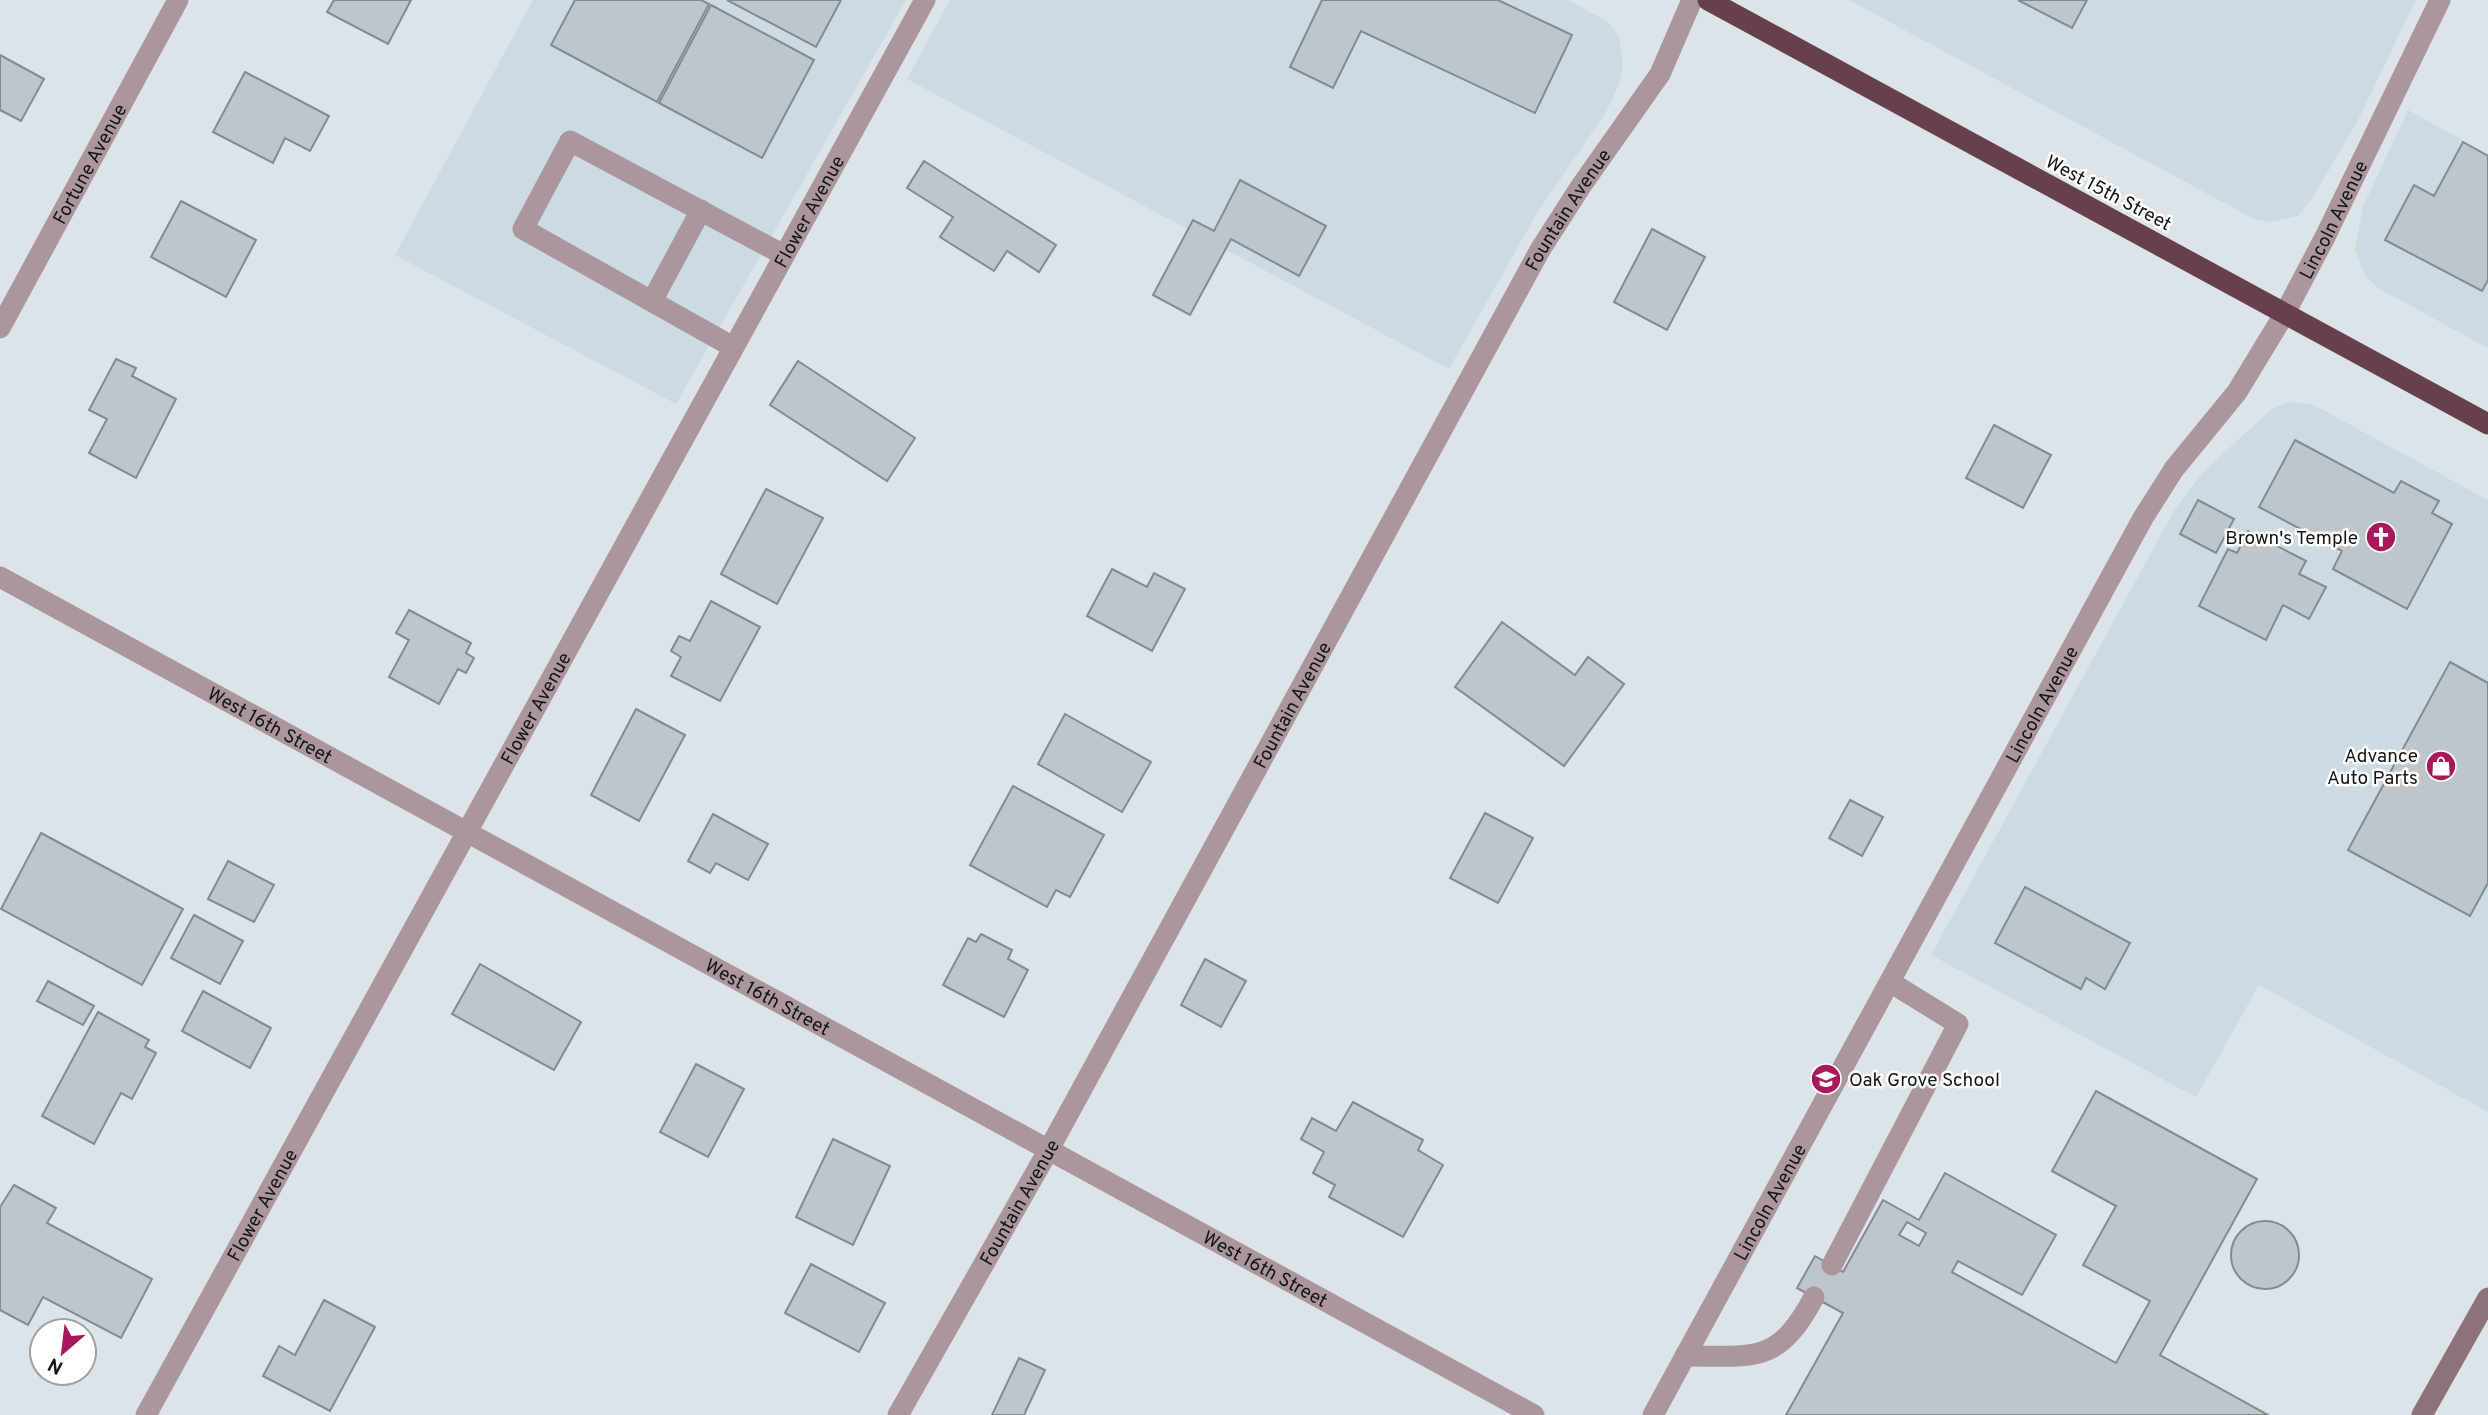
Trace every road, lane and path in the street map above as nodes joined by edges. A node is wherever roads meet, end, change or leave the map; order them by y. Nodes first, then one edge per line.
1 (178, 0) edge
2 (925, 0) edge
3 (1692, 0) edge
4 (1708, 0) edge
5 (2440, 0) edge
6 (701, 210) junction
7 (784, 255) junction
8 (652, 301) junction
9 (2285, 313) junction
10 (0, 328) edge
11 (733, 347) junction
12 (2488, 424) edge
13 (0, 577) edge
14 (467, 829) junction
15 (1890, 982) junction
16 (1048, 1150) junction
17 (1832, 1265) dead end
18 (1814, 1297) dead end
19 (2488, 1298) edge
20 (1685, 1356) junction
21 (146, 1415) edge
22 (898, 1415) edge
23 (1534, 1415) edge
24 (1653, 1415) edge
25 (2422, 1415) edge

1 - 10 street, Fortune Avenue
2 - 7 street, Flower Avenue
3 - 16 street, Fountain Avenue
4 - 9 highway, West 15th Street
5 - 9 street, Lincoln Avenue
6 - 7 street
6 - 8 street
6 - 8 street
7 - 11 street, Flower Avenue
8 - 11 street
9 - 12 highway, West 15th Street
9 - 15 street, Lincoln Avenue
11 - 14 street, Flower Avenue
13 - 14 street, West 16th Street
14 - 16 street, West 16th Street
14 - 21 street, Flower Avenue
15 - 17 street
15 - 20 street, Lincoln Avenue
16 - 22 street, Fountain Avenue
16 - 23 street, West 16th Street
18 - 20 street
19 - 25 main road
20 - 24 street, Lincoln Avenue

